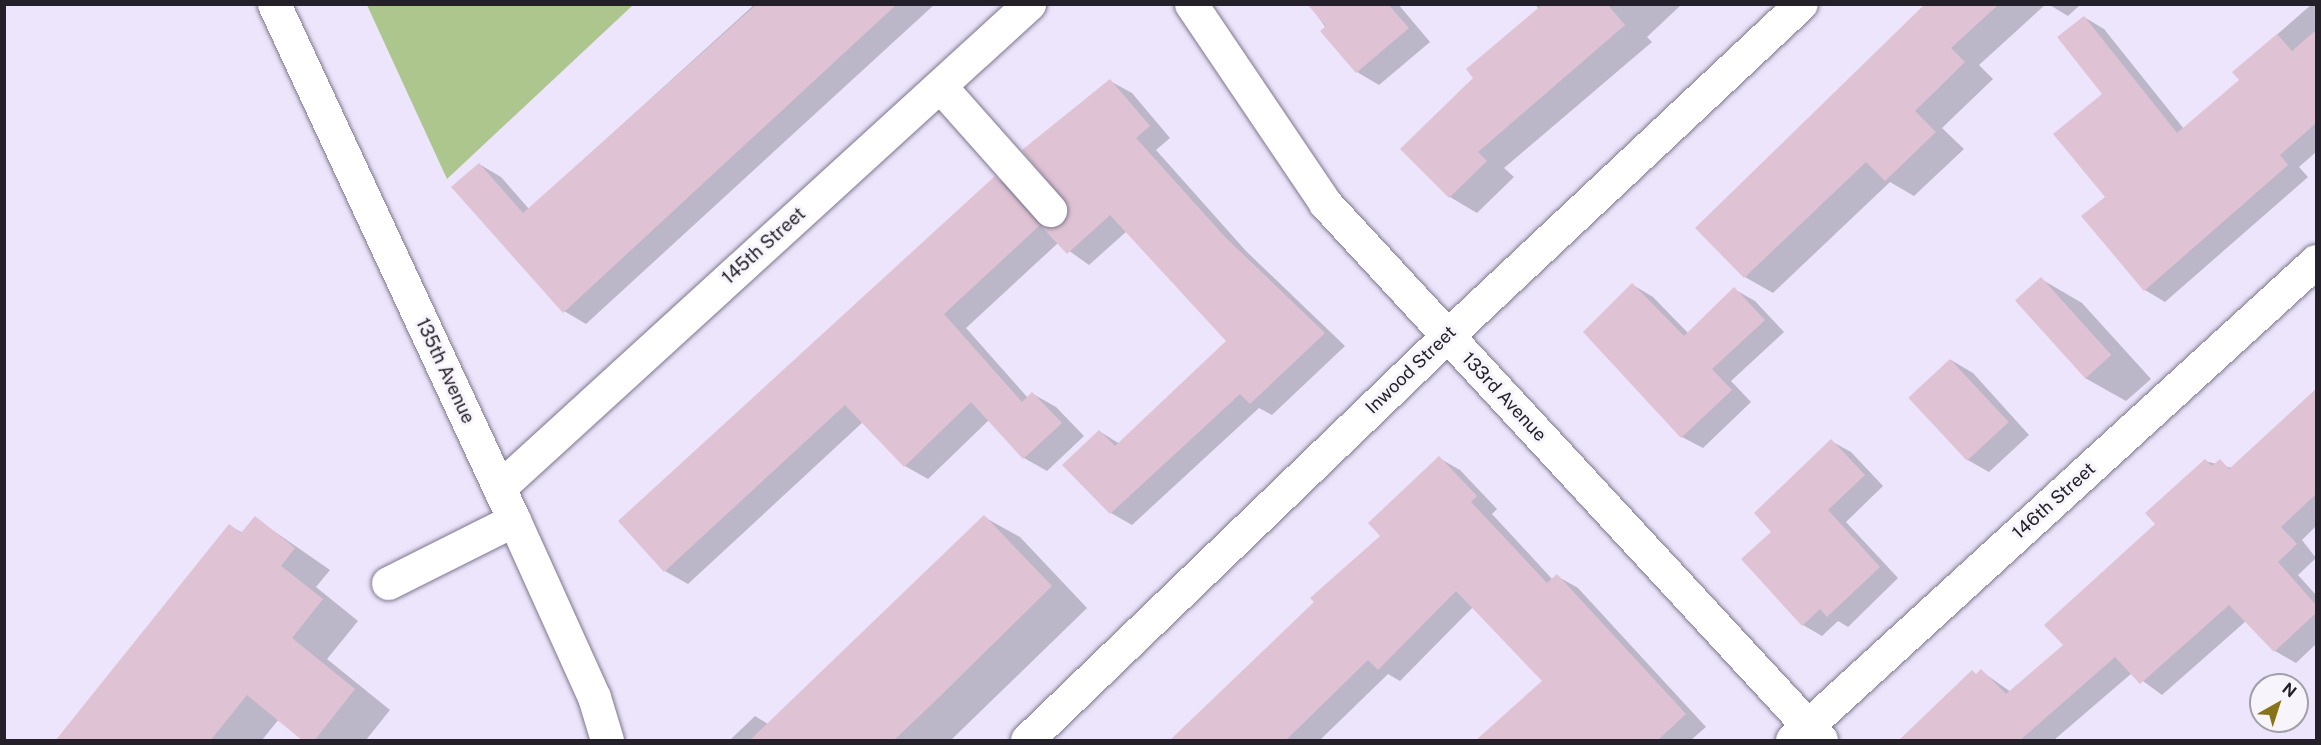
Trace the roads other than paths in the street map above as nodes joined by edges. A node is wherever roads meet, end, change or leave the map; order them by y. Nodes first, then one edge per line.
1 (274, 4) edge
2 (1029, 4) edge
3 (1191, 4) edge
4 (1801, 4) edge
5 (940, 86) junction
6 (1050, 210) dead end
7 (2316, 261) edge
8 (1447, 336) junction
9 (499, 488) junction
10 (514, 520) junction
11 (388, 583) dead end
12 (1807, 736) edge
13 (607, 741) edge
14 (1027, 741) edge

1 - 9 street, 135th Avenue
2 - 5 street, 145th Street
3 - 8 street, 133rd Avenue
4 - 8 street, Inwood Street
5 - 6 street
5 - 9 street, 145th Street
7 - 12 street, 146th Street
8 - 12 street, 133rd Avenue
8 - 14 street, Inwood Street
9 - 10 street, 135th Avenue
10 - 11 street
10 - 13 street, 135th Avenue

